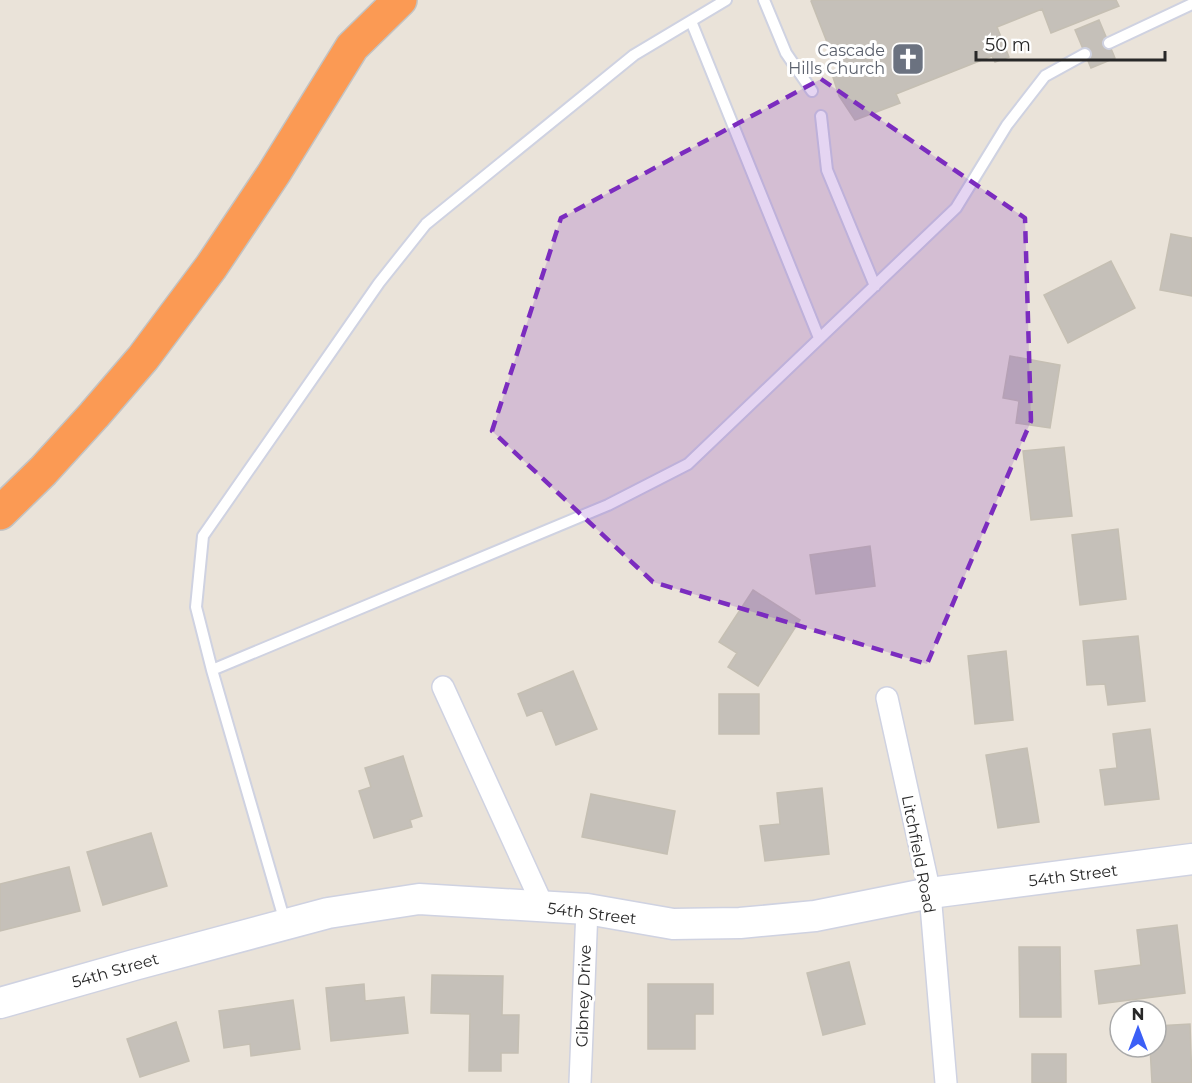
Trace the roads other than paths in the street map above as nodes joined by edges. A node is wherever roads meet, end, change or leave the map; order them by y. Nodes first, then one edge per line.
1 (400, 0) edge
2 (726, 0) edge
3 (764, 0) edge
4 (1192, 4) edge
5 (691, 21) junction
6 (1109, 43) dead end
7 (1085, 54) dead end
8 (812, 92) dead end
9 (821, 116) dead end
10 (875, 286) junction
11 (819, 338) junction
12 (0, 513) edge
13 (212, 670) junction
14 (443, 687) dead end
15 (887, 698) dead end
16 (1192, 859) edge
17 (930, 893) junction
18 (543, 906) junction
19 (587, 909) junction
20 (286, 924) junction
21 (0, 1003) edge
22 (580, 1083) edge
23 (946, 1083) edge

1 - 12 highway
2 - 5 lane
3 - 8 lane
4 - 6 lane
5 - 11 lane
5 - 13 lane
7 - 10 lane
9 - 10 lane
10 - 11 lane
11 - 13 lane
13 - 20 lane
14 - 18 street
15 - 17 street, Litchfield Road
16 - 17 main road, 54th Street
17 - 19 main road, 54th Street
17 - 23 street, Litchfield Road
18 - 19 main road, 54th Street
18 - 20 main road, 54th Street
19 - 22 street, Gibney Drive
20 - 21 main road, 54th Street

